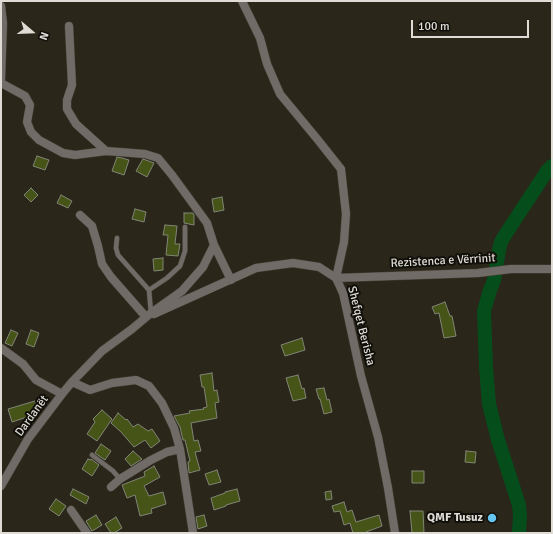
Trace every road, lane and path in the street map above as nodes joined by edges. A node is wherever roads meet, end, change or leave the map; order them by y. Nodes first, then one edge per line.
1 (242, 1) edge
2 (1, 6) edge
3 (69, 26) dead end
4 (1, 80) edge
5 (1, 83) edge
6 (106, 151) junction
7 (80, 215) dead end
8 (185, 226) dead end
9 (117, 238) dead end
10 (214, 245) junction
11 (552, 270) edge
12 (336, 278) junction
13 (230, 280) junction
14 (149, 290) junction
15 (148, 315) junction
16 (1, 348) edge
17 (72, 382) junction
18 (62, 394) junction
19 (180, 449) junction
20 (92, 455) dead end
21 (120, 479) junction
22 (1, 486) edge
23 (111, 487) dead end
24 (71, 510) dead end
25 (88, 533) edge
26 (193, 533) edge
27 (395, 533) edge

1 - 12 street
2 - 4 street
3 - 6 street
5 - 6 street
6 - 10 street
7 - 15 street
8 - 14 lane
9 - 14 lane
10 - 13 street
10 - 15 street, Dardanët
11 - 12 street, Rezistenca e Vërrinit
12 - 13 street, Shefqet Berisha
12 - 27 street, Shefqet Berisha
13 - 15 street, Shefqet Berisha
14 - 15 lane
15 - 17 street, Dardanët
16 - 18 street
17 - 18 street, Dardanët
17 - 19 street
18 - 22 street, Dardanët
19 - 21 street
19 - 26 street
20 - 21 lane
21 - 23 street
24 - 25 street

